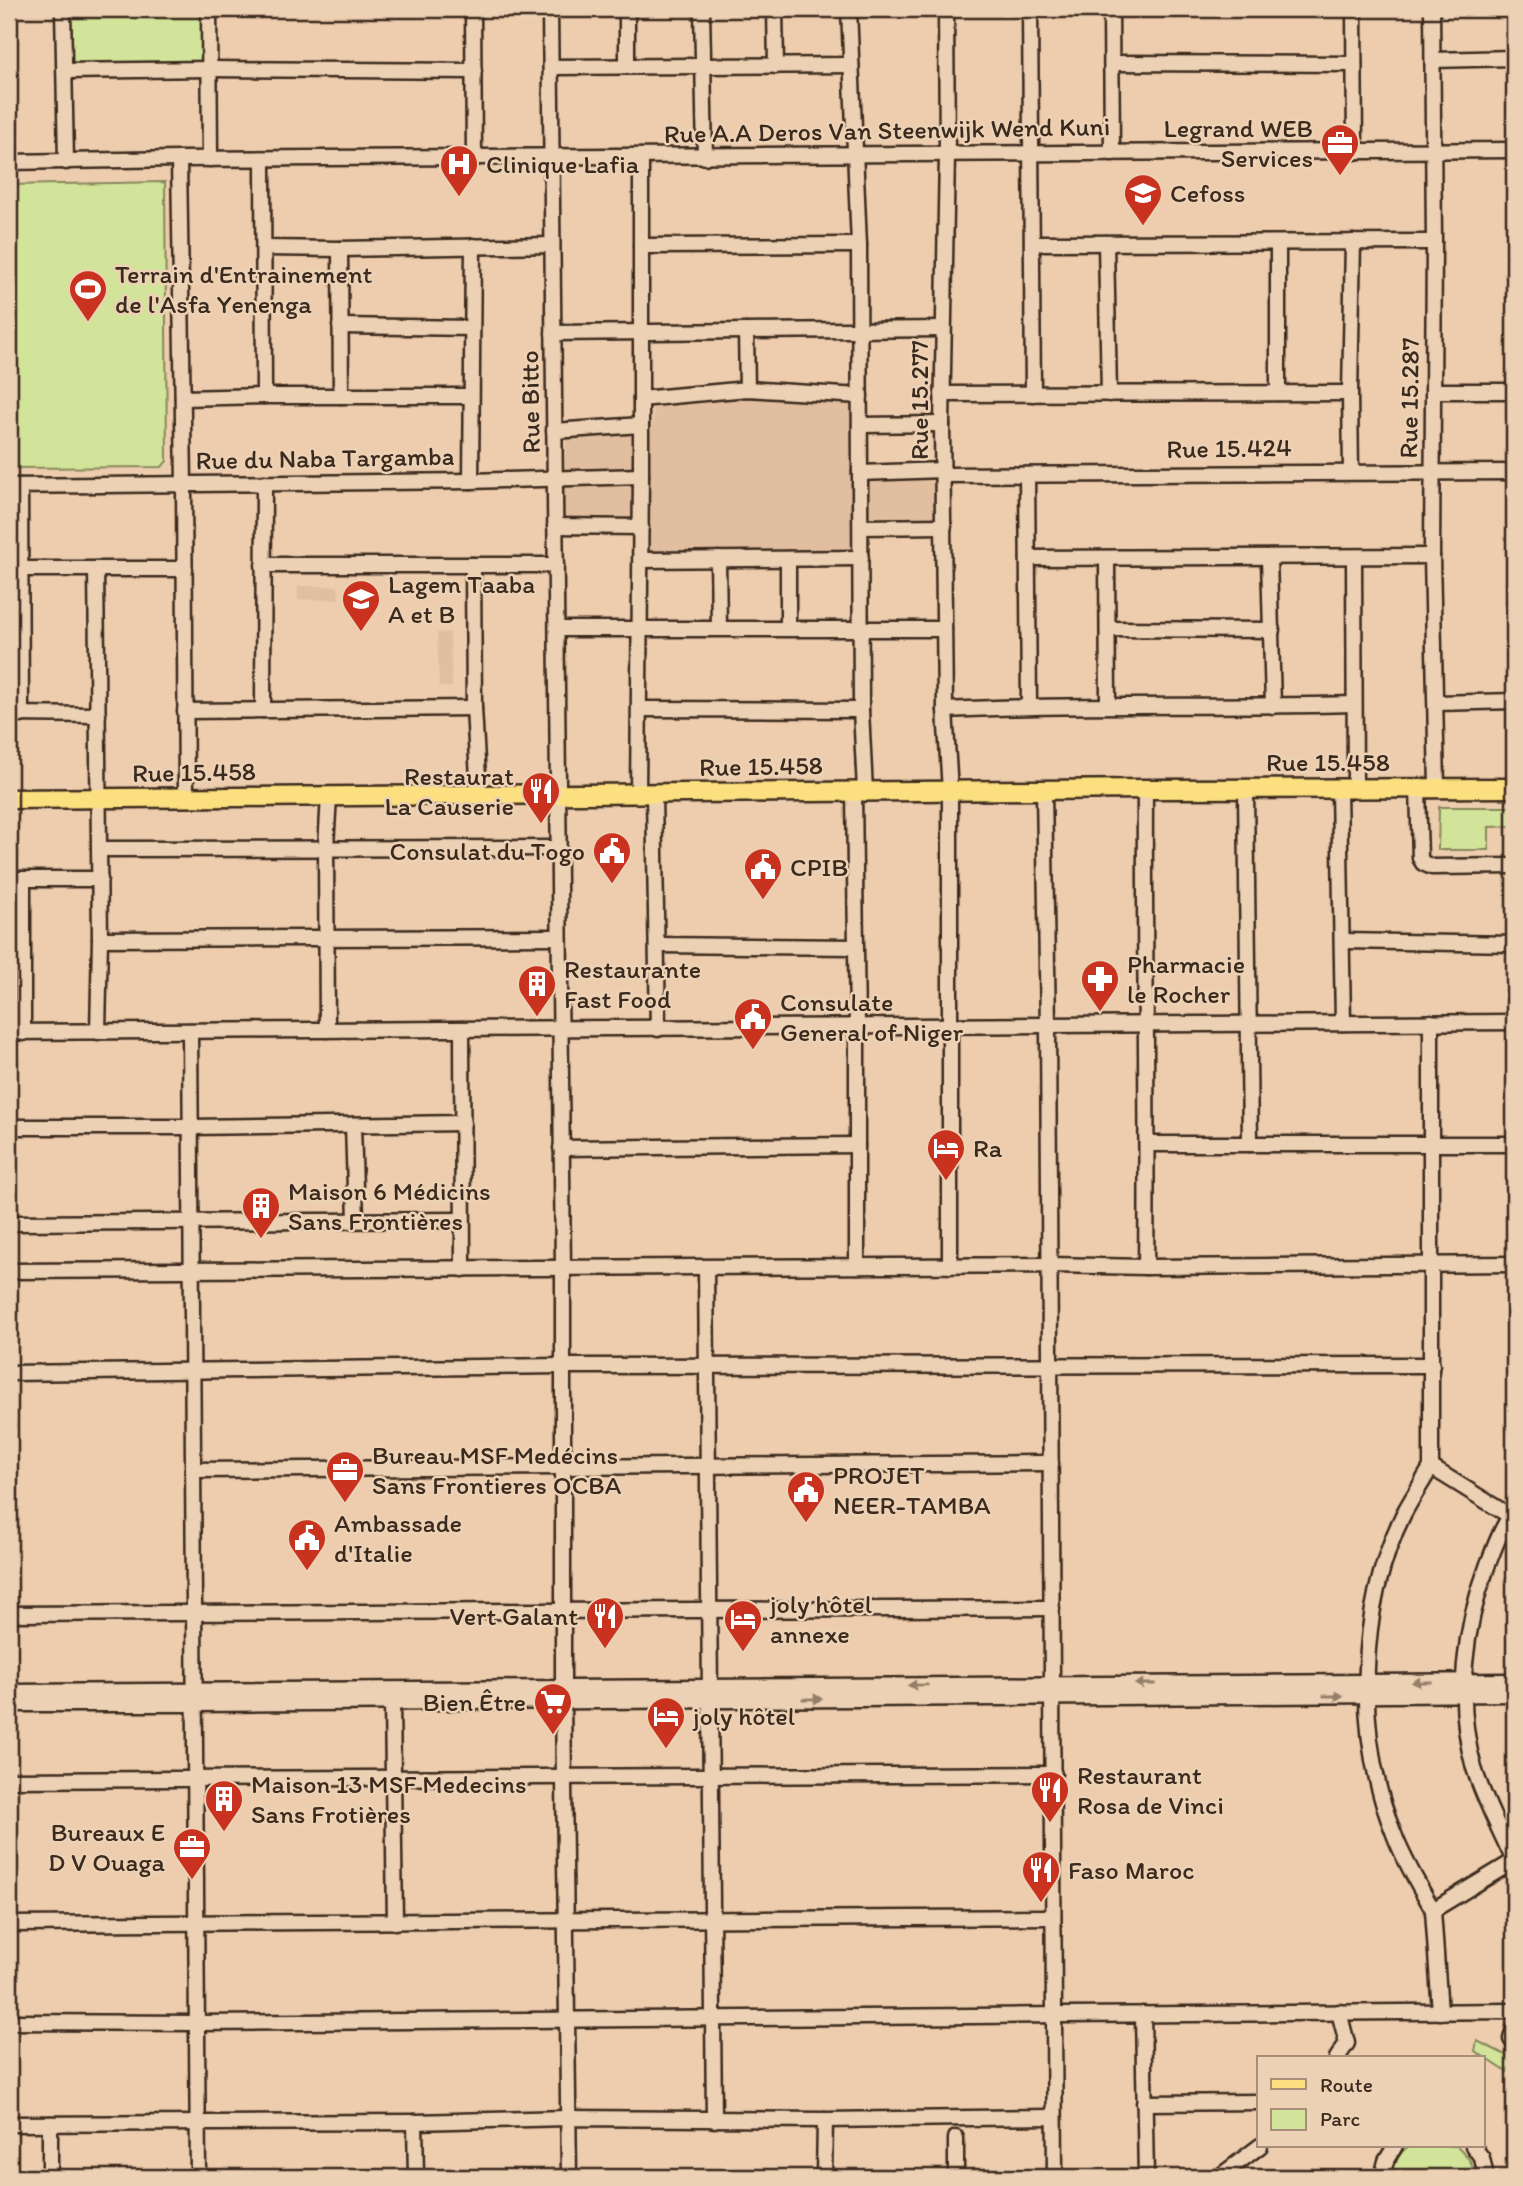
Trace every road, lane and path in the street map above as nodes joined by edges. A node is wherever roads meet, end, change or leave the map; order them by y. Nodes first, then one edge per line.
1 (63, 9) edge
2 (209, 9) edge
3 (473, 9) edge
4 (550, 9) edge
5 (627, 9) edge
6 (702, 9) edge
7 (775, 9) edge
8 (849, 9) edge
9 (946, 9) edge
10 (1030, 9) edge
11 (1111, 9) edge
12 (1354, 9) edge
13 (1432, 9) edge
14 (1514, 9) edge
15 (1514, 17) edge
16 (1514, 58) edge
17 (1433, 60) junction
18 (1112, 62) junction
19 (1354, 64) junction
20 (850, 65) junction
21 (627, 66) junction
22 (776, 66) junction
23 (551, 67) junction
24 (703, 67) junction
25 (209, 69) junction
26 (65, 71) junction
27 (474, 71) junction
28 (1514, 150) edge
29 (1433, 151) junction
30 (1355, 152) junction
31 (1112, 153) junction
32 (1031, 154) junction
33 (947, 155) junction
34 (855, 156) junction
35 (640, 157) junction
36 (705, 157) junction
37 (551, 158) junction
38 (179, 159) junction
39 (210, 159) junction
40 (474, 159) junction
41 (263, 160) junction
42 (9, 162) edge
43 (66, 162) junction
44 (1353, 242) junction
45 (1434, 242) junction
46 (1032, 243) junction
47 (1106, 243) junction
48 (1278, 243) junction
49 (552, 245) junction
50 (859, 245) junction
51 (473, 246) junction
52 (640, 246) junction
53 (264, 248) junction
54 (340, 249) junction
55 (340, 327) junction
56 (472, 328) junction
57 (943, 329) junction
58 (860, 330) junction
59 (746, 331) junction
60 (640, 332) junction
61 (553, 333) junction
62 (747, 389) junction
63 (1434, 391) junction
64 (1514, 391) edge
65 (1278, 393) junction
66 (1350, 393) junction
67 (942, 394) junction
68 (1033, 394) junction
69 (1109, 394) junction
70 (264, 396) junction
71 (341, 396) junction
72 (860, 396) junction
73 (470, 397) junction
74 (183, 398) junction
75 (641, 400) junction
76 (942, 424) junction
77 (641, 425) junction
78 (860, 425) junction
79 (554, 431) junction
80 (1433, 471) junction
81 (1351, 472) junction
82 (1514, 472) edge
83 (860, 473) junction
84 (943, 473) junction
85 (1027, 475) junction
86 (641, 476) junction
87 (555, 478) junction
88 (471, 481) junction
89 (264, 483) junction
90 (184, 484) junction
91 (14, 486) edge
92 (555, 526) junction
93 (944, 526) junction
94 (641, 527) junction
95 (861, 527) junction
96 (1432, 556) junction
97 (861, 558) junction
98 (1028, 558) junction
99 (1107, 558) junction
100 (1269, 558) junction
101 (1354, 558) junction
102 (718, 559) junction
103 (788, 559) junction
104 (641, 560) junction
105 (263, 565) junction
106 (473, 565) junction
107 (556, 565) junction
108 (14, 569) edge
109 (96, 569) junction
110 (185, 569) junction
111 (719, 628) junction
112 (788, 628) junction
113 (861, 628) junction
114 (557, 629) junction
115 (640, 629) junction
116 (944, 629) junction
117 (1108, 629) junction
118 (1272, 630) junction
119 (1514, 701) edge
120 (1437, 703) junction
121 (1353, 704) junction
122 (1108, 705) junction
123 (1029, 706) junction
124 (1273, 706) junction
125 (474, 708) junction
126 (640, 709) junction
127 (263, 710) junction
128 (861, 710) junction
129 (946, 710) junction
130 (185, 711) junction
131 (15, 714) edge
132 (98, 715) junction
133 (1437, 788) junction
134 (1514, 788) edge
135 (1144, 789) junction
136 (1246, 789) junction
137 (1347, 789) junction
138 (1418, 789) junction
139 (1044, 790) junction
140 (950, 791) junction
141 (860, 792) junction
142 (646, 794) junction
143 (558, 795) junction
144 (329, 796) junction
145 (479, 796) junction
146 (186, 798) junction
147 (9, 799) edge
148 (99, 799) junction
149 (326, 847) junction
150 (559, 848) junction
151 (99, 849) junction
152 (1514, 866) edge
153 (16, 879) edge
154 (100, 879) junction
155 (326, 936) junction
156 (559, 937) junction
157 (100, 939) junction
158 (1343, 941) junction
159 (1514, 944) edge
160 (658, 945) junction
161 (855, 947) junction
162 (9, 949) edge
163 (24, 949) junction
164 (1431, 1022) junction
165 (1514, 1022) edge
166 (1343, 1023) junction
167 (1249, 1024) junction
168 (1144, 1025) junction
169 (950, 1026) junction
170 (1048, 1026) junction
171 (857, 1027) junction
172 (559, 1028) junction
173 (658, 1028) junction
174 (462, 1029) junction
175 (327, 1030) junction
176 (190, 1031) junction
177 (16, 1032) edge
178 (98, 1032) junction
179 (463, 1123) junction
180 (354, 1125) junction
181 (9, 1127) edge
182 (191, 1127) junction
183 (1430, 1143) junction
184 (1147, 1144) junction
185 (1250, 1144) junction
186 (1514, 1144) edge
187 (857, 1145) junction
188 (561, 1148) junction
189 (192, 1220) junction
190 (356, 1220) junction
191 (462, 1220) junction
192 (9, 1223) edge
193 (1514, 1264) edge
194 (1050, 1265) junction
195 (1431, 1265) junction
196 (857, 1266) junction
197 (950, 1266) junction
198 (1146, 1267) junction
199 (706, 1268) junction
200 (463, 1269) junction
201 (563, 1269) junction
202 (9, 1270) edge
203 (193, 1270) junction
204 (1433, 1364) junction
205 (563, 1366) junction
206 (705, 1366) junction
207 (1049, 1366) junction
208 (193, 1372) junction
209 (9, 1373) edge
210 (1051, 1463) junction
211 (706, 1466) junction
212 (1431, 1467) junction
213 (562, 1468) junction
214 (193, 1470) junction
215 (1512, 1514) edge
216 (1052, 1608) junction
217 (564, 1610) junction
218 (708, 1610) junction
219 (195, 1613) junction
220 (9, 1614) edge
221 (1514, 1681) edge
222 (1463, 1688) junction
223 (1366, 1689) junction
224 (1053, 1690) junction
225 (9, 1692) edge
226 (709, 1694) junction
227 (1514, 1694) edge
228 (563, 1695) junction
229 (195, 1698) junction
230 (392, 1702) junction
231 (9, 1704) edge
232 (1054, 1774) junction
233 (565, 1778) junction
234 (710, 1778) junction
235 (392, 1779) junction
236 (9, 1780) edge
237 (195, 1781) junction
238 (1514, 1861) edge
239 (1433, 1910) junction
240 (1053, 1917) junction
241 (565, 1920) junction
242 (712, 1921) junction
243 (395, 1922) junction
244 (9, 1924) edge
245 (196, 1924) junction
246 (1514, 2011) edge
247 (1339, 2012) junction
248 (1440, 2012) junction
249 (1143, 2014) junction
250 (1054, 2015) junction
251 (712, 2019) junction
252 (566, 2020) junction
253 (9, 2022) edge
254 (197, 2023) junction
255 (1514, 2029) edge
256 (1514, 2043) edge
257 (1338, 2056) edge
258 (1257, 2102) edge
259 (1144, 2103) junction
260 (1054, 2117) junction
261 (567, 2118) junction
262 (714, 2119) junction
263 (825, 2120) junction
264 (198, 2122) junction
265 (415, 2122) junction
266 (9, 2124) edge
267 (50, 2124) junction
268 (956, 2138) dead end
269 (1257, 2148) edge
270 (1394, 2148) edge
271 (1474, 2148) edge
272 (50, 2177) edge
273 (198, 2177) edge
274 (416, 2177) edge
275 (569, 2177) edge
276 (824, 2177) edge
277 (956, 2177) edge
278 (1055, 2177) edge
279 (1146, 2177) edge
280 (1219, 2177) edge
281 (1382, 2177) edge
282 (1486, 2177) edge

1 - 26 street
2 - 25 street
3 - 27 street
4 - 23 street, Rue Bitto
5 - 21 street
6 - 24 street
7 - 22 street
8 - 20 street
9 - 33 street, Rue 15.277
10 - 32 street
11 - 18 street
12 - 19 street
13 - 17 street, Rue 15.287
14 - 15 street
16 - 17 street
17 - 29 street, Rue 15.287
18 - 19 street
18 - 31 street
19 - 30 street
20 - 22 street
20 - 34 street
21 - 23 street
21 - 24 street
22 - 24 street
23 - 37 street, Rue Bitto
24 - 36 street
25 - 26 street
25 - 27 street
25 - 39 street
26 - 43 street
27 - 40 street
28 - 29 street, Rue A.A Deros Van Steenwijk Wend Kuni
29 - 30 street, Rue A.A Deros Van Steenwijk Wend Kuni
29 - 45 street, Rue 15.287
30 - 31 street, Rue A.A Deros Van Steenwijk Wend Kuni
31 - 32 street, Rue A.A Deros Van Steenwijk Wend Kuni
32 - 33 street, Rue A.A Deros Van Steenwijk Wend Kuni
32 - 46 street
33 - 34 street, Rue A.A Deros Van Steenwijk Wend Kuni
33 - 57 street, Rue 15.277
34 - 36 street, Rue A.A Deros Van Steenwijk Wend Kuni
34 - 50 street
35 - 36 street, Rue A.A Deros Van Steenwijk Wend Kuni
35 - 37 street, Rue A.A Deros Van Steenwijk Wend Kuni
35 - 52 street
37 - 40 street, Rue A.A Deros Van Steenwijk Wend Kuni
37 - 49 street, Rue Bitto
38 - 39 street, Rue A.A Deros Van Steenwijk Wend Kuni
38 - 43 street, Rue A.A Deros Van Steenwijk Wend Kuni
38 - 74 street
39 - 41 street, Rue A.A Deros Van Steenwijk Wend Kuni
40 - 41 street, Rue A.A Deros Van Steenwijk Wend Kuni
41 - 53 street
42 - 43 street, Rue A.A Deros Van Steenwijk Wend Kuni
44 - 45 street
44 - 48 street
44 - 66 street
45 - 63 street, Rue 15.287
46 - 47 street
46 - 68 street
47 - 48 street
47 - 69 street
48 - 65 street
49 - 51 street
49 - 61 street, Rue Bitto
50 - 52 street
50 - 58 street
51 - 54 street
51 - 56 street
52 - 60 street
53 - 54 street
53 - 70 street
54 - 55 street
55 - 56 street
55 - 71 street
56 - 73 street
57 - 58 street
57 - 67 street, Rue 15.277
58 - 59 street
58 - 72 street
59 - 60 street
59 - 62 street
60 - 61 street
60 - 75 street
61 - 79 street, Rue Bitto
62 - 72 street
62 - 75 street
63 - 64 street
63 - 80 street, Rue 15.287
65 - 66 street
65 - 69 street
66 - 81 street
67 - 68 street
67 - 76 street, Rue 15.277
68 - 69 street
70 - 71 street
70 - 74 street
71 - 73 street
72 - 78 street
73 - 88 street
74 - 90 street
75 - 77 street
76 - 78 street
76 - 84 street, Rue 15.277
77 - 79 street
77 - 86 street
78 - 83 street
79 - 87 street, Rue Bitto
80 - 81 street, Rue 15.424
80 - 82 street, Rue 15.424
80 - 96 street, Rue 15.287
81 - 85 street, Rue 15.424
83 - 84 street, Rue 15.424
83 - 95 street
84 - 85 street, Rue 15.424
84 - 93 street, Rue 15.277
85 - 98 street
86 - 87 street, Rue du Naba Targamba
86 - 94 street
87 - 88 street, Rue du Naba Targamba
87 - 92 street, Rue Bitto
88 - 89 street, Rue du Naba Targamba
89 - 90 street, Rue du Naba Targamba
89 - 105 street
90 - 91 street, Rue du Naba Targamba
90 - 110 street
91 - 108 street
92 - 94 street
92 - 107 street, Rue Bitto
93 - 95 street
93 - 116 street, Rue 15.277
94 - 104 street
95 - 97 street
96 - 101 street
96 - 120 street, Rue 15.287
97 - 103 street
97 - 113 street
98 - 99 street
98 - 123 street
99 - 100 street
99 - 117 street
100 - 101 street
100 - 118 street
101 - 121 street
102 - 103 street
102 - 104 street
102 - 111 street
103 - 112 street
104 - 115 street
105 - 106 street
105 - 127 street
106 - 107 street
106 - 125 street
107 - 114 street, Rue Bitto
108 - 109 street
108 - 131 street
109 - 110 street
109 - 132 street
110 - 130 street
111 - 112 street
111 - 115 street
112 - 113 street
113 - 116 street
113 - 128 street
114 - 115 street
114 - 143 street, Rue Bitto
115 - 126 street
116 - 129 street, Rue 15.277
117 - 118 street
117 - 122 street
118 - 124 street
119 - 120 street
120 - 133 street, Rue 15.287
121 - 124 street
121 - 137 street
122 - 123 street
122 - 124 street
123 - 129 street
125 - 127 street
125 - 145 street
126 - 128 street
126 - 142 street
127 - 130 street
128 - 141 street
129 - 140 street, Rue 15.277
130 - 146 street
131 - 132 street
132 - 148 street
133 - 134 main road, Rue 15.458
133 - 138 main road, Rue 15.458
135 - 136 main road, Rue 15.458
135 - 139 main road, Rue 15.458
135 - 168 street
136 - 137 main road, Rue 15.458
136 - 167 street
137 - 138 main road, Rue 15.458
137 - 158 street
138 - 152 street
139 - 140 main road, Rue 15.458
139 - 170 street
140 - 141 main road, Rue 15.458
140 - 169 street, Rue 15.277
141 - 142 main road, Rue 15.458
141 - 161 street
142 - 143 main road, Rue 15.458
142 - 160 street
143 - 145 main road, Rue 15.458
143 - 150 street, Rue Bitto
144 - 145 main road, Rue 15.458
144 - 146 main road, Rue 15.458
144 - 149 street
146 - 148 main road, Rue 15.458
147 - 148 main road, Rue 15.458
148 - 151 street
149 - 150 street
149 - 151 street
149 - 155 street
150 - 156 street, Rue Bitto
151 - 154 street
153 - 154 street
153 - 163 street
154 - 157 street
155 - 156 street
155 - 157 street
155 - 175 street
156 - 172 street, Rue Bitto
157 - 178 street
158 - 159 street
158 - 166 street
160 - 161 street
160 - 173 street
161 - 171 street
162 - 163 street
163 - 177 street
164 - 165 street
164 - 166 street
164 - 183 street
166 - 167 street
167 - 168 street
167 - 185 street
168 - 170 street
168 - 184 street
169 - 170 street
169 - 171 street
169 - 197 street, Rue 15.277
170 - 194 street
171 - 173 street
171 - 187 street
172 - 173 street
172 - 174 street
172 - 188 street, Rue Bitto
174 - 175 street
174 - 179 street
175 - 176 street
176 - 178 street
176 - 182 street
177 - 178 street
179 - 180 street
179 - 191 street
180 - 182 street
180 - 190 street
181 - 182 street
182 - 189 street
183 - 185 street
183 - 186 street
183 - 195 street
184 - 185 street
184 - 198 street
187 - 188 street
187 - 196 street
188 - 201 street, Rue Bitto
189 - 190 street
189 - 192 street
189 - 203 street
190 - 191 street
191 - 200 street
193 - 195 street
194 - 197 street
194 - 198 street
194 - 207 street
195 - 198 street
195 - 204 street
196 - 197 street
196 - 199 street
199 - 201 street
199 - 206 street
200 - 201 street
200 - 203 street
201 - 205 street, Rue Bitto
202 - 203 street
203 - 208 street
204 - 207 street
204 - 212 street
205 - 206 street
205 - 208 street
205 - 213 street, Rue Bitto
206 - 207 street
206 - 211 street
207 - 210 street
208 - 209 street
208 - 214 street
210 - 211 street
210 - 216 street
211 - 213 street
211 - 218 street
212 - 215 street
212 - 223 street
213 - 214 street
213 - 217 street, Rue Bitto
214 - 219 street
215 - 222 street
216 - 218 street
216 - 224 street
217 - 218 street
217 - 219 street
217 - 228 street, Rue Bitto
218 - 226 street
219 - 220 street
219 - 229 street
221 - 222 street
222 - 223 street
222 - 227 street
222 - 238 street
223 - 224 street
223 - 239 street
224 - 226 street
224 - 232 street
225 - 229 street
226 - 228 street
226 - 234 street
228 - 229 street
228 - 230 street
228 - 233 street, Rue Bitto
229 - 230 street
229 - 231 street
229 - 237 street
230 - 235 street
232 - 234 street
232 - 240 street
233 - 234 street
233 - 235 street
233 - 241 street, Rue Bitto
234 - 242 street
235 - 237 street
235 - 243 street
236 - 237 street
237 - 245 street
238 - 239 street
239 - 248 street
240 - 242 street
240 - 250 street
241 - 242 street
241 - 243 street
241 - 252 street, Rue Bitto
242 - 251 street
243 - 245 street
244 - 245 street
245 - 254 street
246 - 248 street
247 - 248 street
247 - 249 street
247 - 257 street
249 - 250 street
249 - 259 street
250 - 251 street
250 - 260 street
251 - 252 street
251 - 262 street
252 - 254 street
252 - 261 street, Rue Bitto
253 - 254 street
254 - 264 street
255 - 256 street
258 - 259 street
259 - 279 street
260 - 263 street
260 - 278 street
261 - 262 street
261 - 265 street
261 - 275 street, Rue Bitto
262 - 263 street
263 - 276 street
264 - 265 street
264 - 267 street
264 - 273 street
265 - 274 street
266 - 267 street
267 - 272 street
268 - 277 street
269 - 280 street
270 - 281 street
271 - 282 street

